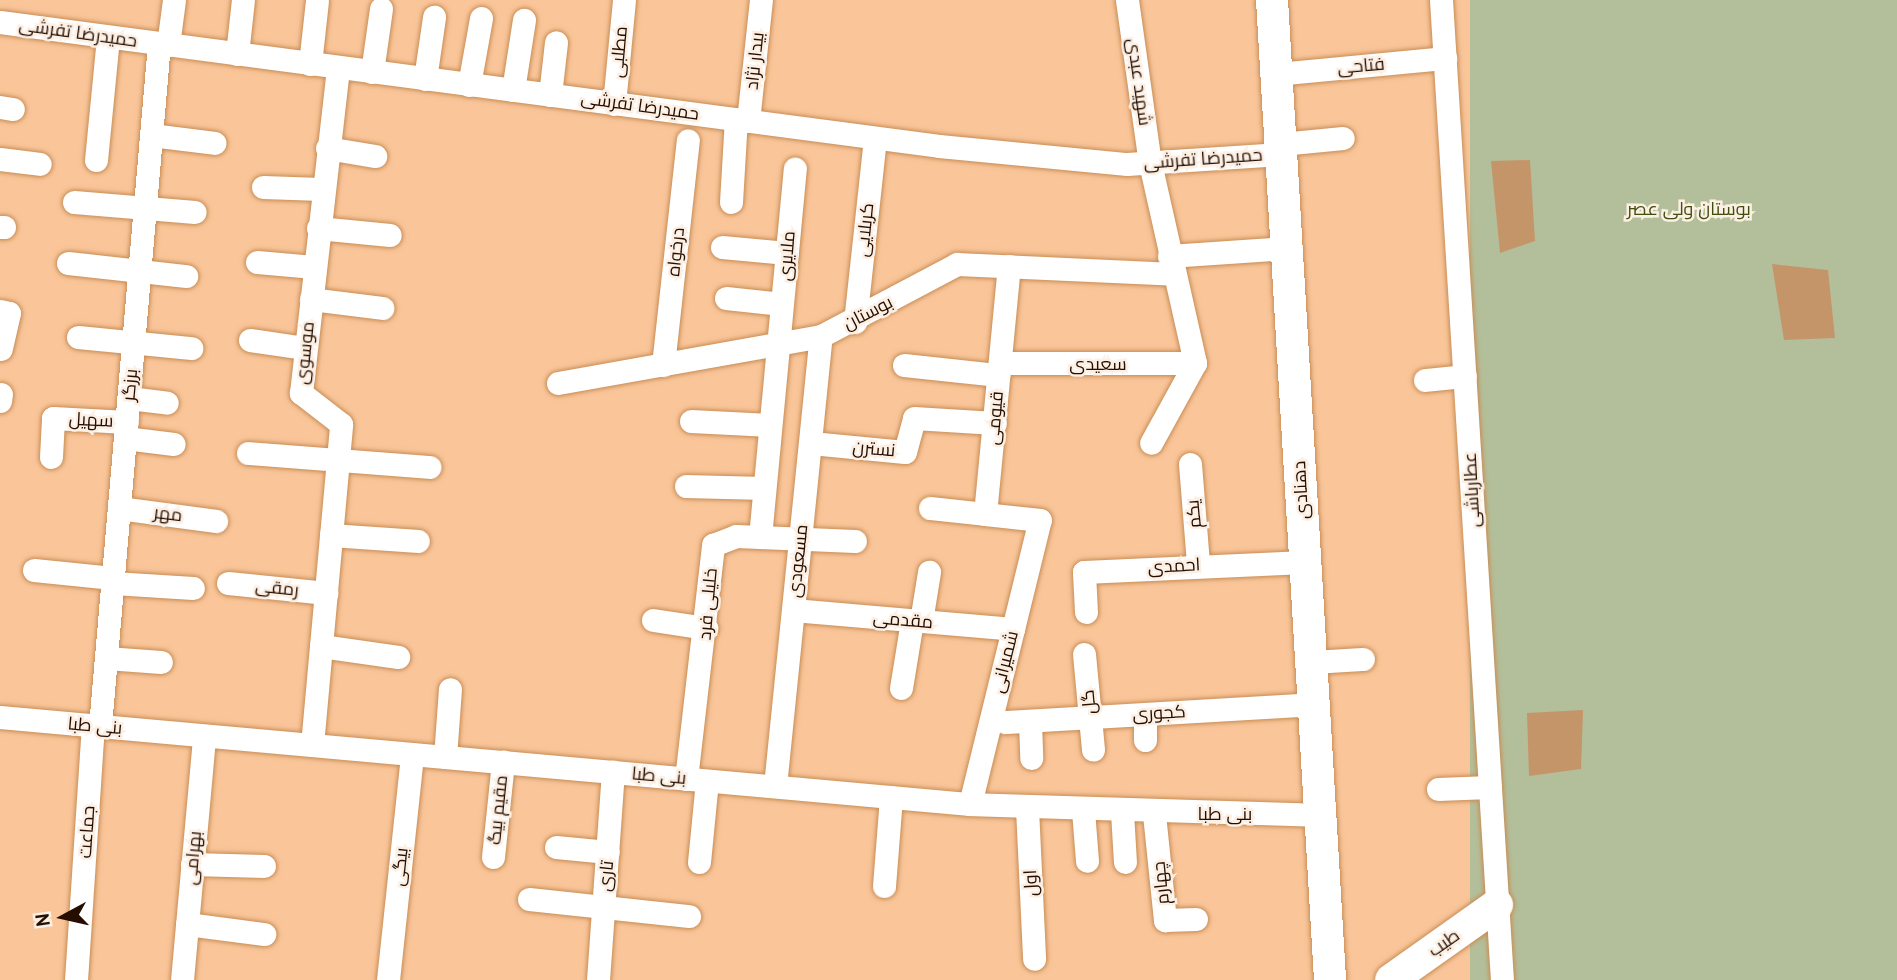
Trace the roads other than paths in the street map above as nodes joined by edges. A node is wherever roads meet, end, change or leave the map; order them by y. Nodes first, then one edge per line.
1 (174, 0) edge
2 (243, 0) edge
3 (624, 0) edge
4 (761, 0) edge
5 (1128, 0) edge
6 (1272, 0) edge
7 (1441, 0) edge
8 (317, 1) edge
9 (381, 9) dead end
10 (434, 17) dead end
11 (481, 18) dead end
12 (524, 20) dead end
13 (0, 22) edge
14 (108, 37) junction
15 (556, 42) dead end
16 (163, 45) junction
17 (236, 54) junction
18 (1445, 58) junction
19 (310, 64) junction
20 (338, 67) junction
21 (372, 72) junction
22 (1276, 74) junction
23 (425, 79) junction
24 (469, 85) junction
25 (513, 90) junction
26 (550, 95) junction
27 (614, 104) junction
28 (742, 120) junction
29 (151, 135) junction
30 (874, 138) junction
31 (1343, 138) dead end
32 (688, 140) dead end
33 (215, 143) dead end
34 (327, 148) junction
35 (1281, 149) junction
36 (375, 156) dead end
37 (0, 159) edge
38 (96, 160) dead end
39 (1150, 163) junction
40 (40, 164) dead end
41 (795, 169) dead end
42 (263, 187) dead end
43 (321, 189) junction
44 (74, 202) dead end
45 (731, 202) dead end
46 (145, 209) junction
47 (195, 212) dead end
48 (318, 228) junction
49 (390, 235) dead end
50 (722, 247) dead end
51 (1287, 248) junction
52 (787, 253) junction
53 (257, 262) dead end
54 (68, 263) dead end
55 (1172, 265) junction
56 (1009, 266) junction
57 (314, 267) junction
58 (140, 270) junction
59 (186, 276) dead end
60 (726, 298) dead end
61 (311, 299) junction
62 (782, 304) junction
63 (382, 308) dead end
64 (0, 311) edge
65 (855, 322) junction
66 (821, 335) junction
67 (78, 337) dead end
68 (250, 340) dead end
69 (134, 343) junction
70 (778, 344) junction
71 (191, 348) dead end
72 (306, 348) junction
73 (1, 349) edge
74 (1195, 363) junction
75 (663, 365) junction
76 (904, 365) dead end
77 (999, 369) junction
78 (1465, 376) junction
79 (1425, 380) dead end
80 (558, 383) dead end
81 (129, 398) junction
82 (167, 403) dead end
83 (691, 421) dead end
84 (995, 422) junction
85 (770, 425) junction
86 (126, 430) junction
87 (811, 443) junction
88 (1151, 443) dead end
89 (174, 444) dead end
90 (248, 453) dead end
91 (51, 457) dead end
92 (338, 460) junction
93 (1190, 464) dead end
94 (429, 467) dead end
95 (686, 486) dead end
96 (764, 488) junction
97 (119, 508) junction
98 (930, 508) dead end
99 (985, 514) junction
100 (216, 521) dead end
101 (331, 535) junction
102 (760, 537) junction
103 (799, 540) junction
104 (418, 541) dead end
105 (855, 541) dead end
106 (1305, 562) junction
107 (1198, 564) junction
108 (34, 570) dead end
109 (929, 572) dead end
110 (113, 580) junction
111 (228, 583) dead end
112 (193, 588) dead end
113 (326, 593) junction
114 (793, 610) junction
115 (1086, 612) dead end
116 (653, 620) dead end
117 (916, 621) junction
118 (706, 628) junction
119 (1013, 629) junction
120 (321, 646) junction
121 (1084, 654) dead end
122 (106, 657) junction
123 (398, 657) dead end
124 (1363, 659) dead end
125 (162, 662) dead end
126 (1311, 662) junction
127 (901, 688) dead end
128 (450, 689) dead end
129 (1314, 704) junction
130 (1145, 714) junction
131 (1090, 717) junction
132 (0, 720) edge
133 (1030, 721) junction
134 (1005, 722) dead end
135 (97, 726) junction
136 (204, 736) junction
137 (1145, 740) dead end
138 (313, 746) junction
139 (1093, 750) dead end
140 (412, 754) junction
141 (445, 757) junction
142 (1031, 758) dead end
143 (503, 762) junction
144 (613, 772) junction
145 (697, 780) junction
146 (775, 786) junction
147 (1490, 787) junction
148 (1438, 789) dead end
149 (891, 797) junction
150 (970, 804) junction
151 (1027, 808) junction
152 (1083, 810) junction
153 (1122, 812) junction
154 (1154, 814) junction
155 (1320, 815) junction
156 (556, 847) dead end
157 (608, 852) junction
158 (493, 857) dead end
159 (1087, 861) dead end
160 (699, 862) dead end
161 (1125, 862) dead end
162 (192, 864) junction
163 (264, 866) dead end
164 (884, 886) dead end
165 (529, 899) dead end
166 (1497, 905) junction
167 (603, 908) junction
168 (689, 916) dead end
169 (1196, 919) dead end
170 (187, 924) junction
171 (264, 934) dead end
172 (1034, 959) dead end
173 (189, 979) edge
174 (76, 980) edge
175 (388, 980) edge
176 (598, 980) edge
177 (1330, 980) edge
178 (1391, 980) edge
179 (1502, 980) edge

1 - 16 street, برزگر
2 - 17 street
3 - 27 street, مطلبی
4 - 28 street, بیدار نژاد
5 - 39 street, شهید عبدی
6 - 22 main road, دهنادی
7 - 18 street, عطارباشی
8 - 19 street
9 - 21 street
10 - 23 street
11 - 24 street
12 - 25 street
13 - 14 street, حمیدرضا تفرشی
14 - 16 street, حمیدرضا تفرشی
14 - 38 street
15 - 26 street
16 - 17 street, حمیدرضا تفرشی
16 - 29 street, برزگر
17 - 19 street, حمیدرضا تفرشی
18 - 22 street, فتاحی
18 - 78 street, عطارباشی
19 - 20 street, حمیدرضا تفرشی
20 - 21 street, حمیدرضا تفرشی
20 - 34 street, موسوی
21 - 23 street, حمیدرضا تفرشی
22 - 35 main road, دهنادی
23 - 24 street, حمیدرضا تفرشی
24 - 25 street, حمیدرضا تفرشی
25 - 26 street, حمیدرضا تفرشی
26 - 27 street, حمیدرضا تفرشی
27 - 28 street, حمیدرضا تفرشی
28 - 30 street, حمیدرضا تفرشی
28 - 45 street, بیدار نژاد
29 - 33 street
29 - 46 street, برزگر
30 - 39 street, حمیدرضا تفرشی
30 - 65 street, کربلایی
31 - 35 street, حمیدرضا تفرشی
32 - 75 street, درخواه
34 - 36 street
34 - 43 street, موسوی
35 - 39 street, حمیدرضا تفرشی
35 - 51 main road, دهنادی
37 - 40 street
39 - 55 street
41 - 52 street, ملایری
42 - 43 street
43 - 48 street, موسوی
44 - 46 street
46 - 47 street
46 - 58 street, برزگر
48 - 49 street
48 - 57 street, موسوی
50 - 52 street
51 - 55 street, بوستان
51 - 106 main road, دهنادی
52 - 62 street, ملایری
53 - 57 street
54 - 58 street
55 - 56 street, بوستان
55 - 74 street
56 - 65 street, بوستان
56 - 77 street, قیومی
57 - 61 street, موسوی
58 - 59 street
58 - 69 street, برزگر
60 - 62 street
61 - 63 street
61 - 72 street, موسوی
62 - 70 street, ملایری
64 - 73 street
65 - 66 street, بوستان
66 - 70 street, بوستان
66 - 87 street, مسعودی
67 - 69 street
68 - 72 street
69 - 71 street
69 - 81 street, برزگر
70 - 75 street, بوستان
70 - 85 street
72 - 92 street, موسوی
74 - 77 street, سعیدی
74 - 88 street
75 - 80 street, بوستان
76 - 77 street, سعیدی
77 - 84 street, قیومی
78 - 79 street
78 - 147 street, عطارباشی
81 - 82 street
81 - 86 street, برزگر
83 - 85 street
84 - 87 street, نسترن
84 - 99 street, قیومی
85 - 96 street
86 - 89 street
86 - 91 street, سهیل
86 - 97 street, برزگر
87 - 103 street, مسعودی
90 - 92 street
92 - 94 street
92 - 101 street, موسوی
93 - 107 street, یکم
95 - 96 street
96 - 102 street
97 - 100 street, مهر
97 - 110 street, برزگر
98 - 99 street
99 - 119 street, شمیرانی
101 - 104 street
101 - 113 street, موسوی
102 - 103 street
102 - 118 street, خلیلی فرد
103 - 105 street
103 - 114 street, مسعودی
106 - 107 street, احمدی
106 - 126 main road, دهنادی
107 - 115 street, احمدی
108 - 110 street
109 - 117 street
110 - 112 street
110 - 122 street, برزگر
111 - 113 street, رمقی
113 - 120 street, موسوی
114 - 117 street, مقدمی
114 - 146 street, مسعودی
116 - 118 street
117 - 119 street, مقدمی
117 - 127 street
118 - 145 street, خلیلی فرد
119 - 150 street, شمیرانی
120 - 123 street
120 - 138 street, موسوی
121 - 131 street, گل
122 - 125 street
122 - 135 street, برزگر
124 - 126 street
126 - 129 main road, دهنادی
128 - 141 street
129 - 130 street, کجوری
129 - 155 main road, دهنادی
130 - 131 street, کجوری
130 - 137 street
131 - 133 street, کجوری
131 - 139 street, گل
132 - 135 street, بنی طبا
133 - 134 street, کجوری
133 - 142 street
135 - 136 street, بنی طبا
135 - 174 street, جماعت
136 - 138 street, بنی طبا
136 - 162 street, بهرامی
138 - 140 street, بنی طبا
140 - 141 street, بنی طبا
140 - 175 street, بیگی
141 - 143 street, بنی طبا
143 - 144 street, بنی طبا
143 - 158 street, مقیم بیگ
144 - 145 street, بنی طبا
144 - 157 street, تاری
145 - 146 street, بنی طبا
145 - 160 street, خلیلی فرد
146 - 149 street, بنی طبا
147 - 148 street
147 - 166 street, عطارباشی
149 - 150 street, بنی طبا
149 - 164 street
150 - 151 street, بنی طبا
151 - 152 street, بنی طبا
151 - 172 street, اول
152 - 153 street, بنی طبا
152 - 159 street
153 - 154 street, بنی طبا
153 - 161 street
154 - 155 street, بنی طبا
154 - 169 street, چهارم
155 - 177 main road, دهنادی
156 - 157 street
157 - 167 street, تاری
162 - 163 street
162 - 170 street, بهرامی
165 - 167 street
166 - 178 main road, طیب
166 - 179 street, عطارباشی
167 - 168 street
167 - 176 street, تاری
170 - 171 street
170 - 173 street, بهرامی

